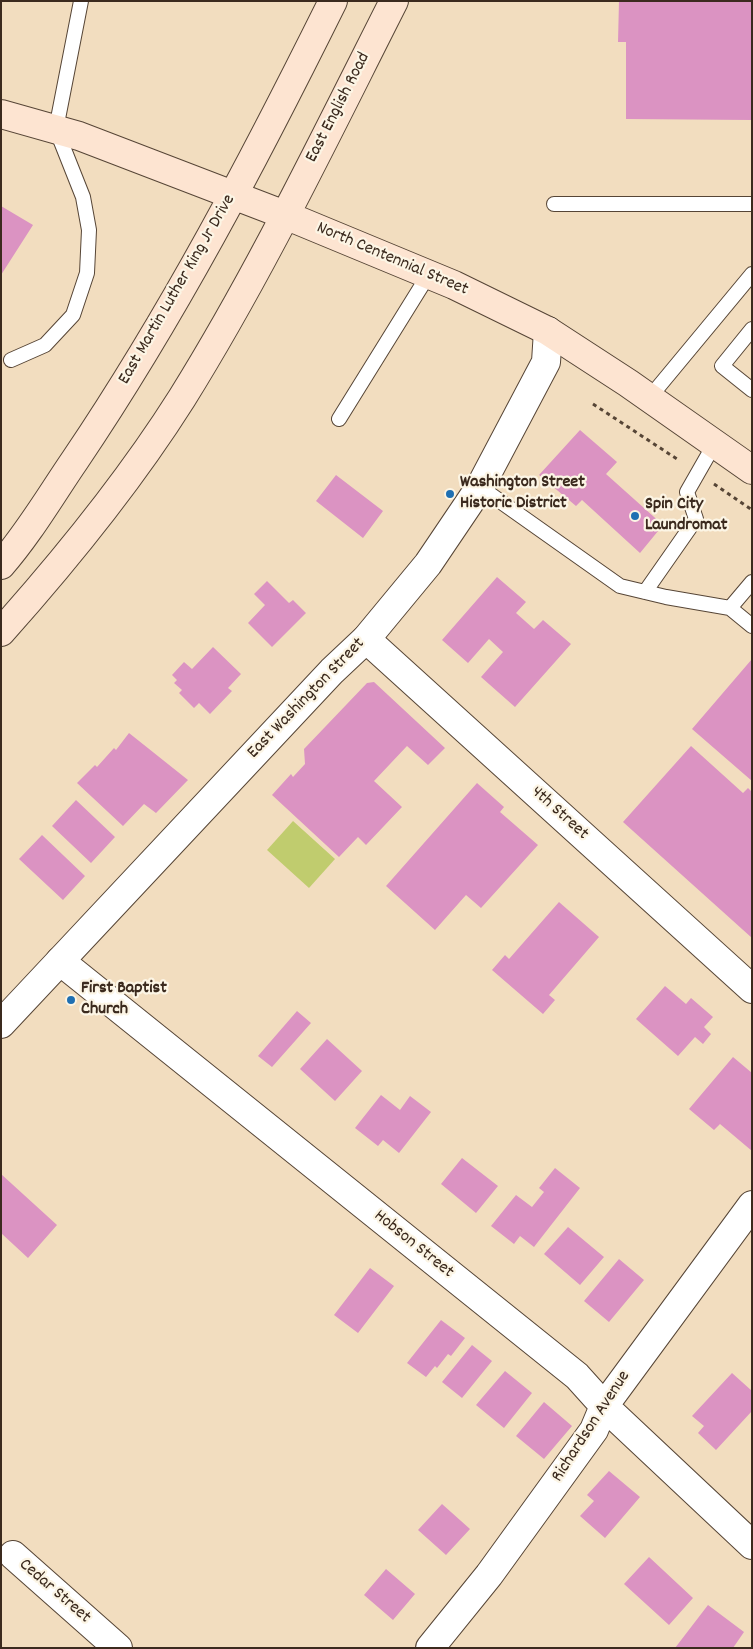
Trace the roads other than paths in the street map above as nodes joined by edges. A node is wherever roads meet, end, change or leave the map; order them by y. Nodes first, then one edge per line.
1 (81, 1) edge
2 (333, 1) edge
3 (394, 1) edge
4 (1, 114) edge
5 (56, 129) junction
6 (233, 195) junction
7 (554, 204) dead end
8 (752, 204) edge
9 (285, 215) junction
10 (430, 274) junction
11 (752, 274) edge
12 (752, 329) edge
13 (548, 331) junction
14 (11, 360) dead end
15 (752, 390) edge
16 (650, 398) junction
17 (339, 420) dead end
18 (715, 443) junction
19 (752, 470) edge
20 (480, 487) junction
21 (1, 565) edge
22 (752, 582) edge
23 (645, 592) junction
24 (730, 608) junction
25 (752, 626) edge
26 (1, 632) edge
27 (366, 639) junction
28 (60, 960) junction
29 (752, 988) edge
30 (1, 1024) edge
31 (752, 1205) edge
32 (604, 1406) junction
33 (752, 1545) edge
34 (12, 1555) dead end
35 (118, 1648) edge
36 (430, 1648) edge

1 - 5 lane
2 - 6 main road, East Martin Luther King Jr Drive
3 - 9 main road, East English Road
4 - 5 main road, North Centennial Street
5 - 6 main road, North Centennial Street
5 - 14 lane
6 - 9 main road, North Centennial Street
6 - 21 main road, East Martin Luther King Jr Drive
7 - 8 lane
9 - 10 main road, North Centennial Street
9 - 26 main road
10 - 13 main road, North Centennial Street
10 - 17 lane
11 - 16 lane
12 - 15 lane
13 - 16 main road, North Centennial Street
13 - 20 street, East Washington Street
16 - 18 main road, North Centennial Street
18 - 19 main road, North Centennial Street
18 - 23 lane
20 - 23 lane
20 - 27 street, East Washington Street
22 - 24 lane
23 - 24 lane
24 - 25 lane
27 - 28 street, East Washington Street
27 - 29 street, 4th Street
28 - 30 street, East Washington Street
28 - 32 street, Hobson Street
31 - 32 street, Richardson Avenue
32 - 33 street, Hobson Street
32 - 36 street, Richardson Avenue
34 - 35 street, Cedar Street

